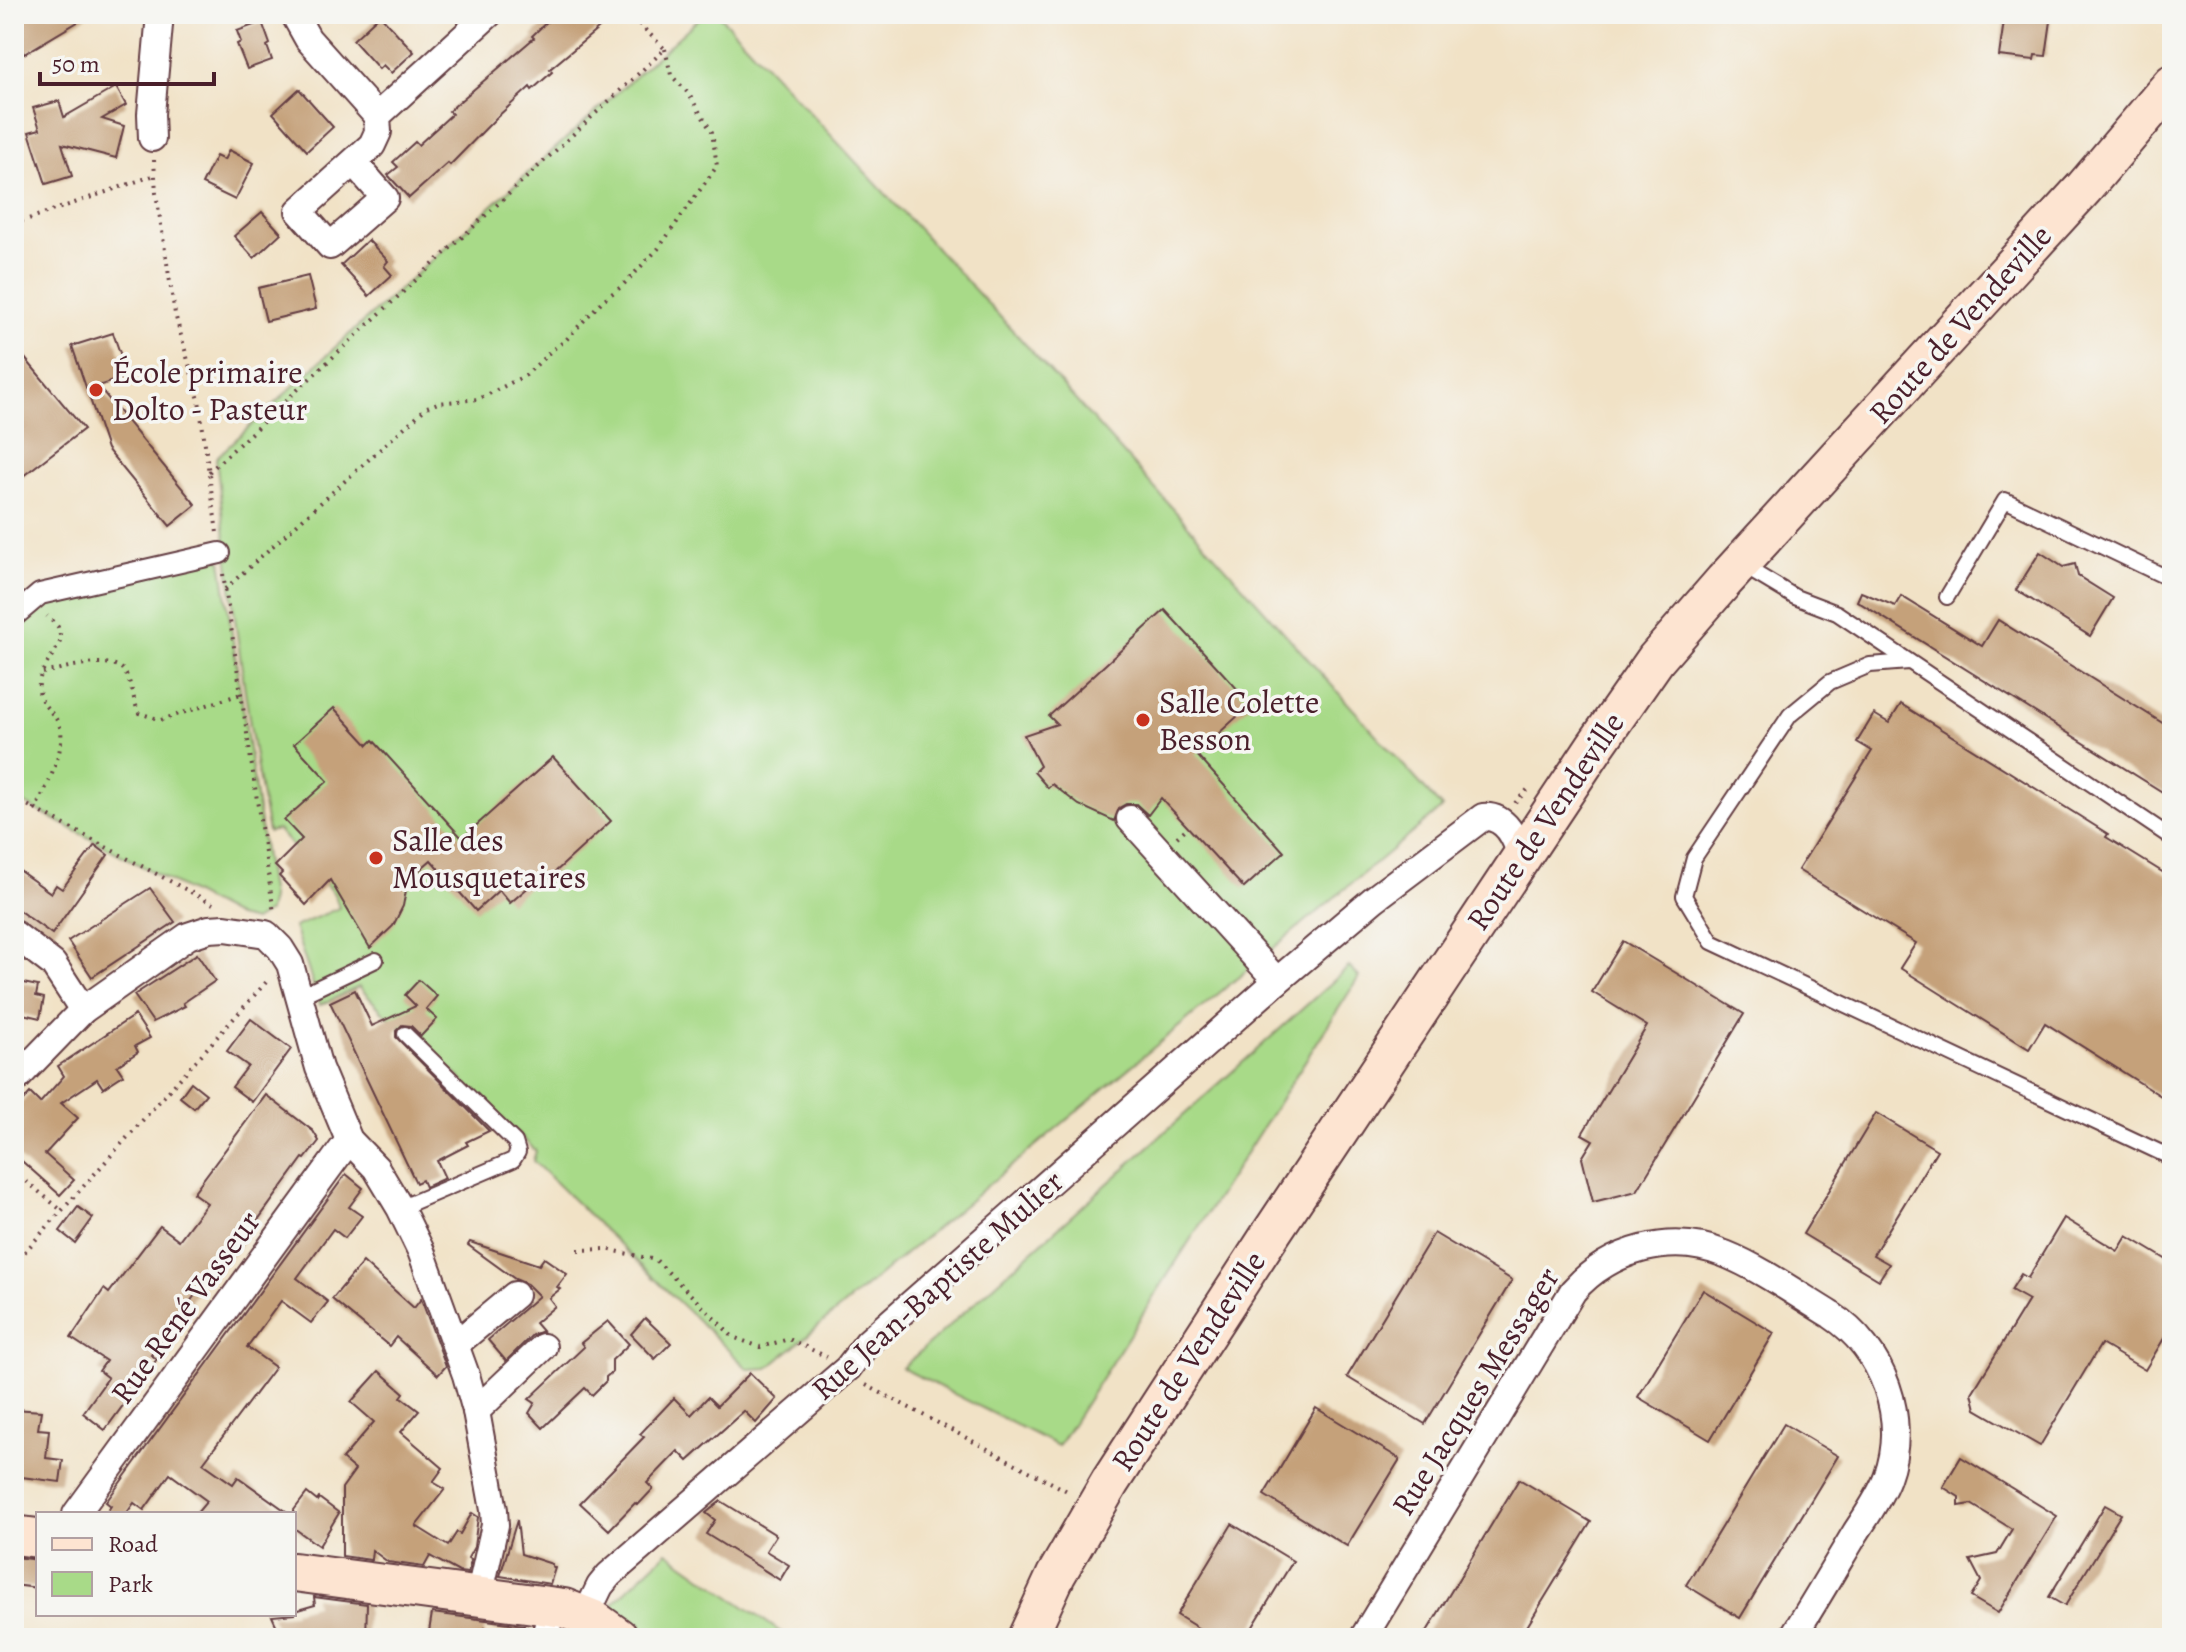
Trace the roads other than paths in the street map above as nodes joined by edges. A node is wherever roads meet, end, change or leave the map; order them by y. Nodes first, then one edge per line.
1 (160, 14) edge
2 (294, 14) edge
3 (489, 14) edge
4 (2172, 84) edge
5 (2172, 114) edge
6 (377, 116) junction
7 (152, 138) dead end
8 (354, 163) dead end
9 (220, 553) dead end
10 (1748, 569) junction
11 (2172, 580) edge
12 (1947, 597) dead end
13 (21, 610) edge
14 (1909, 662) junction
15 (1130, 819) dead end
16 (2172, 838) edge
17 (1521, 857) junction
18 (14, 934) edge
19 (376, 960) dead end
20 (1277, 981) junction
21 (298, 997) junction
22 (83, 1010) junction
23 (405, 1034) dead end
24 (14, 1081) edge
25 (349, 1140) junction
26 (2172, 1158) edge
27 (400, 1208) junction
28 (515, 1295) dead end
29 (456, 1344) junction
30 (543, 1347) dead end
31 (476, 1411) junction
32 (77, 1512) edge
33 (14, 1535) edge
34 (36, 1538) edge
35 (296, 1572) edge
36 (479, 1597) junction
37 (560, 1620) edge
38 (619, 1638) edge
39 (1027, 1638) edge
40 (1049, 1638) edge
41 (1363, 1638) edge
42 (1792, 1638) edge

1 - 7 street
2 - 6 street
3 - 6 street
4 - 10 main road, Route de Vendeville
5 - 10 main road, Route de Vendeville
6 - 8 street
9 - 13 street
10 - 14 lane
10 - 17 main road, Route de Vendeville
10 - 40 main road, Route de Vendeville
11 - 12 lane
14 - 16 lane
14 - 26 lane
15 - 20 street
17 - 20 street, Rue Jean-Baptiste Mulier
17 - 39 main road, Route de Vendeville
18 - 22 street
19 - 21 lane
20 - 37 street, Rue Jean-Baptiste Mulier
21 - 22 street
21 - 25 street
22 - 24 street
23 - 27 lane
25 - 27 street
25 - 32 street, Rue René Vasseur
27 - 29 street
28 - 29 street
29 - 31 street
30 - 31 street
31 - 36 street
33 - 34 main road
35 - 36 main road
36 - 37 main road
37 - 38 main road
41 - 42 street, Rue Jacques Messager

